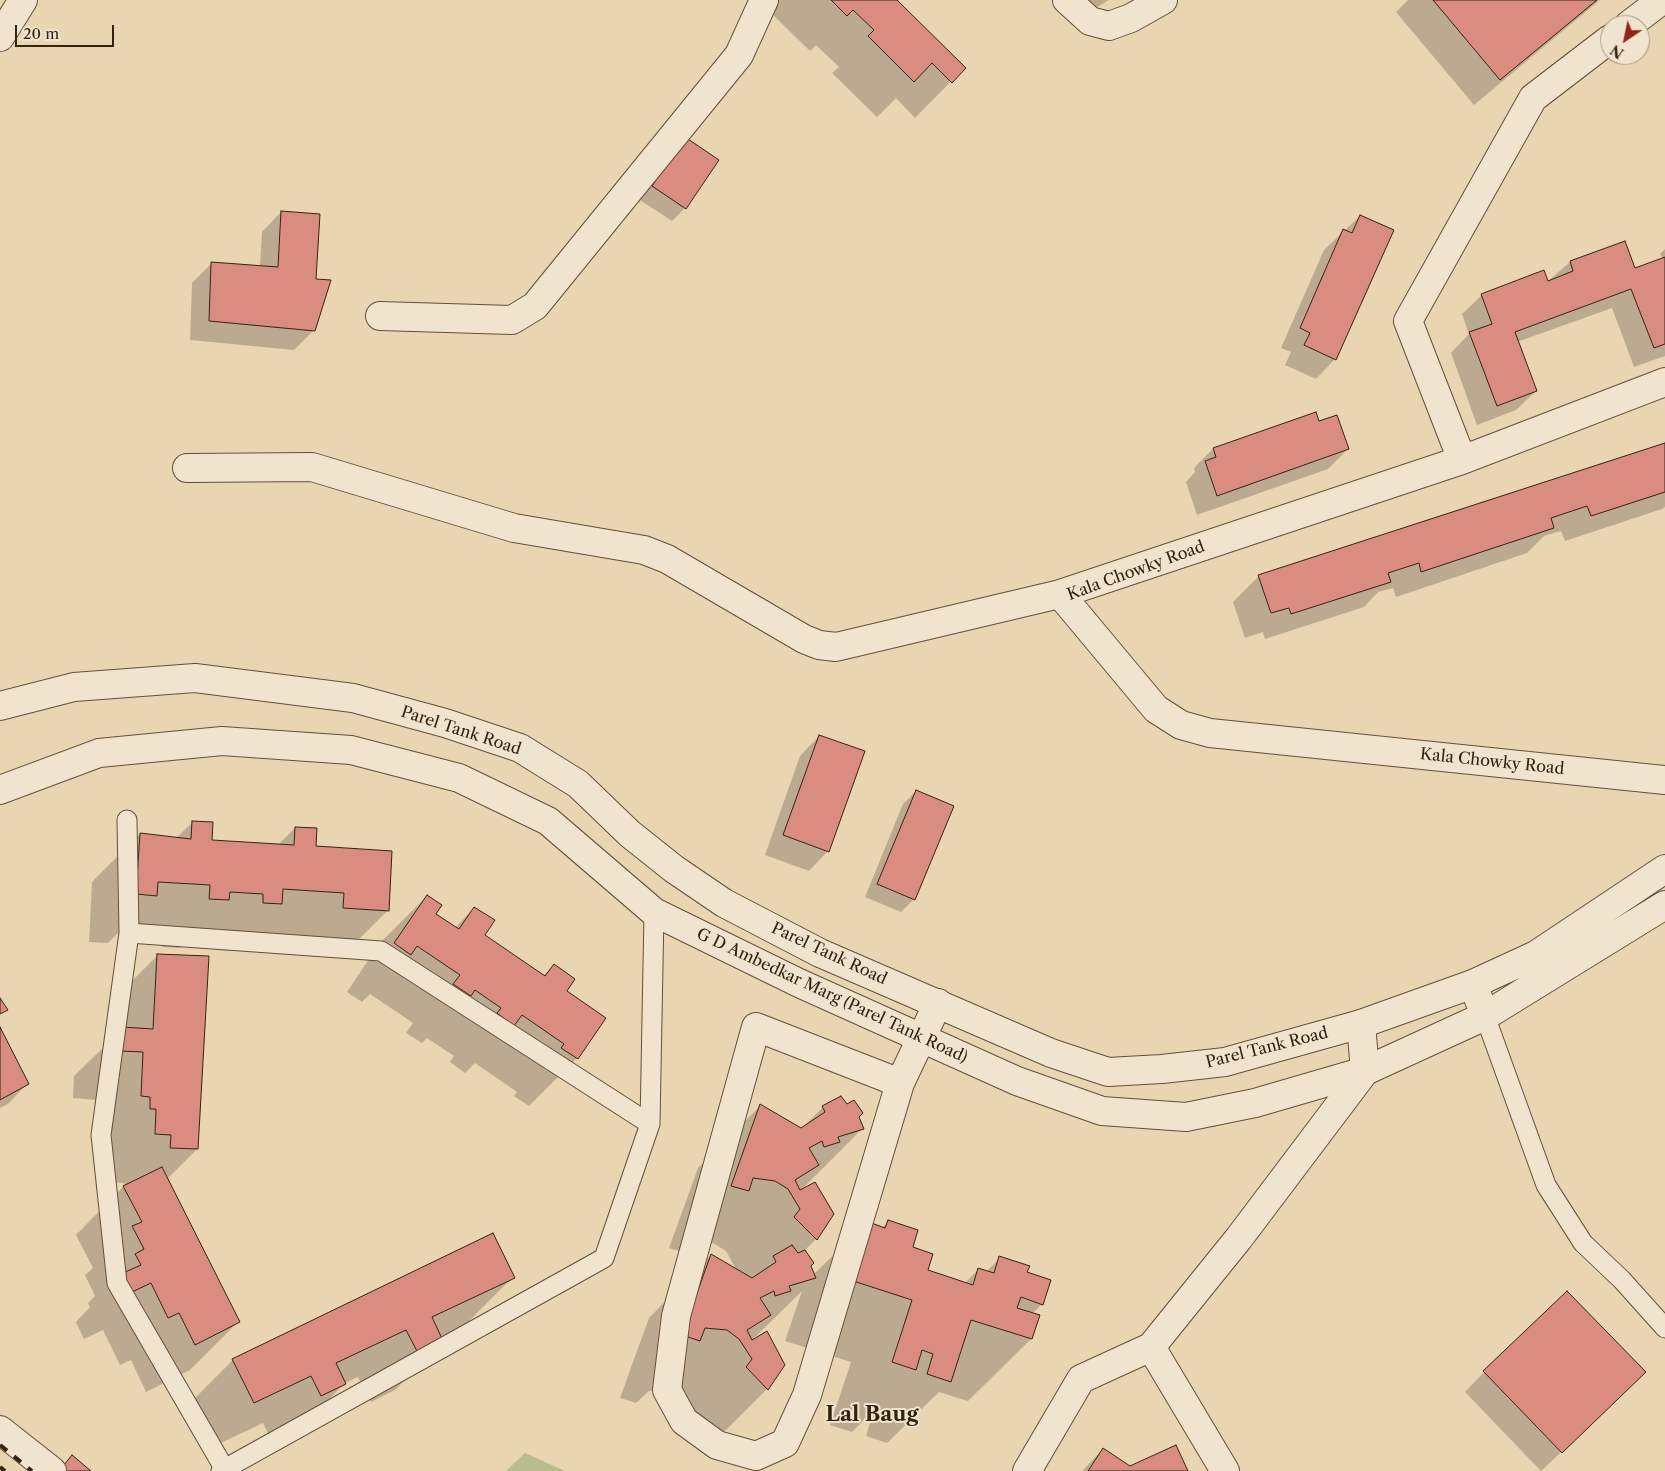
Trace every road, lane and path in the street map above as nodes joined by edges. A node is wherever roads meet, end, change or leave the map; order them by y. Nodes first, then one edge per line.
1 (23, 0) edge
2 (764, 0) edge
3 (1067, 0) edge
4 (1163, 0) edge
5 (1662, 0) edge
6 (1642, 15) edge
7 (0, 37) edge
8 (1600, 47) edge
9 (380, 316) dead end
10 (1665, 382) edge
11 (1462, 460) junction
12 (187, 468) dead end
13 (1060, 594) junction
14 (0, 706) edge
15 (1665, 780) edge
16 (0, 790) edge
17 (127, 820) dead end
18 (1665, 869) edge
19 (724, 903) junction
20 (1665, 905) edge
21 (654, 912) junction
22 (129, 933) junction
23 (702, 937) junction
24 (1473, 984) junction
25 (938, 1003) junction
26 (1485, 1016) junction
27 (1361, 1024) junction
28 (920, 1038) junction
29 (1365, 1072) junction
30 (900, 1083) junction
31 (650, 1124) junction
32 (1665, 1328) edge
33 (1152, 1347) junction
34 (0, 1430) edge
35 (222, 1469) edge
36 (52, 1471) edge
37 (1027, 1471) edge
38 (1225, 1471) edge

1 - 7 street
2 - 9 street
3 - 4 street
5 - 6 street
8 - 11 street
10 - 11 street, Kala Chowky Road
11 - 13 street, Kala Chowky Road
12 - 13 street
13 - 15 street, Kala Chowky Road
14 - 19 street, Parel Tank Road
16 - 21 street, G D Ambedkar Marg (Parel Tank Road)
17 - 22 lane
18 - 24 street, Parel Tank Road
19 - 23 street
19 - 25 street, Parel Tank Road
20 - 26 street, G D Ambedkar Marg (Parel Tank Road)
21 - 23 street, G D Ambedkar Marg (Parel Tank Road)
21 - 31 lane
22 - 31 lane
22 - 35 lane
23 - 28 street, G D Ambedkar Marg (Parel Tank Road)
24 - 26 street
24 - 27 street, Parel Tank Road
25 - 27 street, Parel Tank Road
25 - 28 street
26 - 29 street, G D Ambedkar Marg (Parel Tank Road)
26 - 32 lane
27 - 29 street
28 - 29 street, G D Ambedkar Marg (Parel Tank Road)
28 - 30 street
29 - 33 street
30 - 30 street
31 - 35 lane
33 - 37 street
33 - 38 street
34 - 36 street

